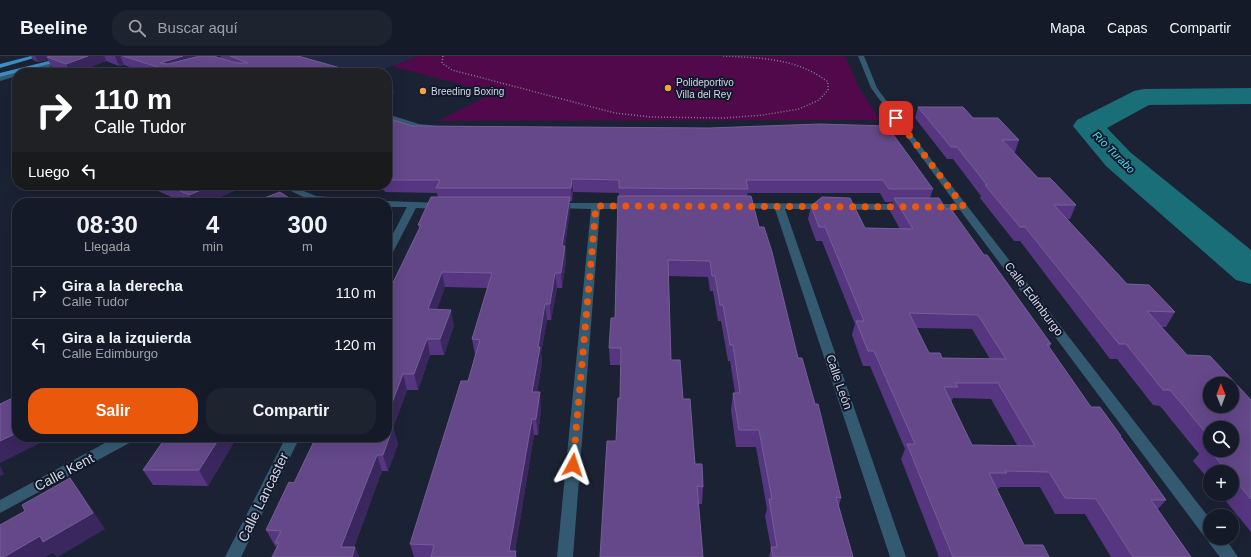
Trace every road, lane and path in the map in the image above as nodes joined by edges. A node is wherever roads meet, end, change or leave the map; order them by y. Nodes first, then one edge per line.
1 (38, 56) edge
2 (76, 56) edge
3 (81, 56) edge
4 (443, 56) edge
5 (723, 56) edge
6 (861, 56) edge
7 (0, 66) edge
8 (28, 68) edge
9 (39, 68) edge
10 (12, 72) edge
11 (0, 75) edge
12 (12, 75) edge
13 (0, 79) edge
14 (392, 118) edge
15 (449, 128) edge
16 (293, 190) edge
17 (312, 198) edge
18 (392, 204) edge
19 (412, 206) junction
20 (452, 206) edge
21 (548, 206) edge
22 (596, 206) junction
23 (644, 206) edge
24 (731, 206) edge
25 (779, 206) junction
26 (964, 207) junction
27 (392, 244) edge
28 (119, 442) edge
29 (291, 442) edge
30 (0, 507) edge
31 (1203, 522) edge
32 (1221, 545) edge
33 (234, 557) edge
34 (565, 557) edge
35 (898, 557) edge
36 (1230, 557) edge

1 - 7 main road
2 - 8 main road
3 - 9 street
4 - 5 path
6 - 26 street, Calle Edimburgo
10 - 11 main road
12 - 13 street
14 - 15 street
16 - 17 street
18 - 19 street
19 - 20 street
19 - 27 street
21 - 22 street
22 - 23 street
22 - 34 street
24 - 25 street
25 - 26 street
25 - 35 street, Calle León
26 - 31 street, Calle Edimburgo
28 - 30 street, Calle Kent
29 - 33 street, Calle Lancaster
32 - 36 street

